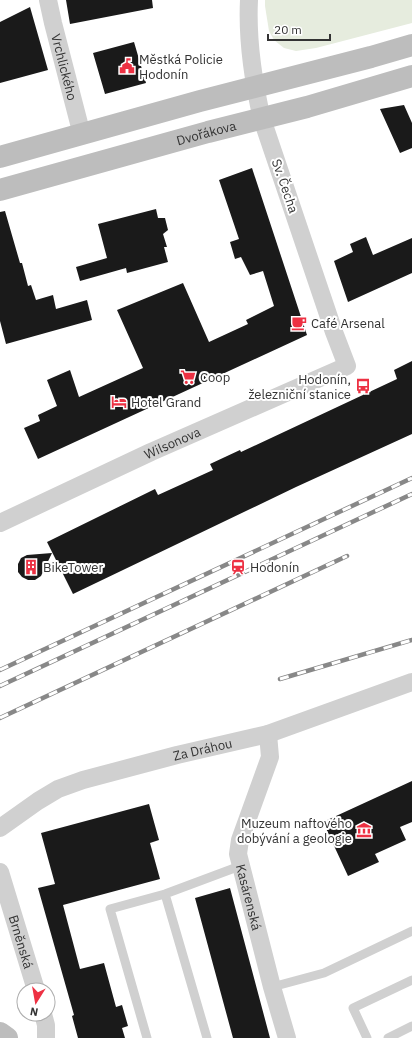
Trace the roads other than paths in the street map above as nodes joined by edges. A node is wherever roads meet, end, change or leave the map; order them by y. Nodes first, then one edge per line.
1 (48, 0) edge
2 (249, 0) edge
3 (412, 45) edge
4 (412, 76) edge
5 (255, 87) junction
6 (262, 119) junction
7 (82, 134) junction
8 (0, 157) edge
9 (0, 190) edge
10 (347, 366) joint
11 (0, 523) edge
12 (412, 682) edge
13 (268, 734) junction
14 (0, 828) edge
15 (240, 866) junction
16 (0, 872) edge
17 (165, 894) junction
18 (412, 931) edge
19 (412, 980) edge
20 (34, 982) edge
21 (272, 987) junction
22 (45, 1022) edge
23 (412, 1026) edge
24 (0, 1032) edge
25 (8, 1038) edge
26 (46, 1038) edge
27 (147, 1038) edge
28 (207, 1038) edge
29 (287, 1038) edge
30 (367, 1038) edge
31 (388, 1038) edge

1 - 7 street, Vrchlického
2 - 5 street, Sv. Čecha
3 - 5 main road
4 - 6 main road, Dvořákova
5 - 6 street, Sv. Čecha
5 - 7 main road
6 - 9 main road, Dvořákova
6 - 10 street, Sv. Čecha
7 - 8 main road
10 - 11 street, Wilsonova
12 - 13 street, Za Dráhou
13 - 14 street, Za Dráhou
13 - 15 street, Kasárenská
15 - 17 lane
15 - 21 street, Kasárenská
16 - 20 street, Brněnská
17 - 27 lane
17 - 28 lane
18 - 21 lane
19 - 30 lane
21 - 29 street, Kasárenská
22 - 26 street
23 - 31 lane
24 - 25 main road

